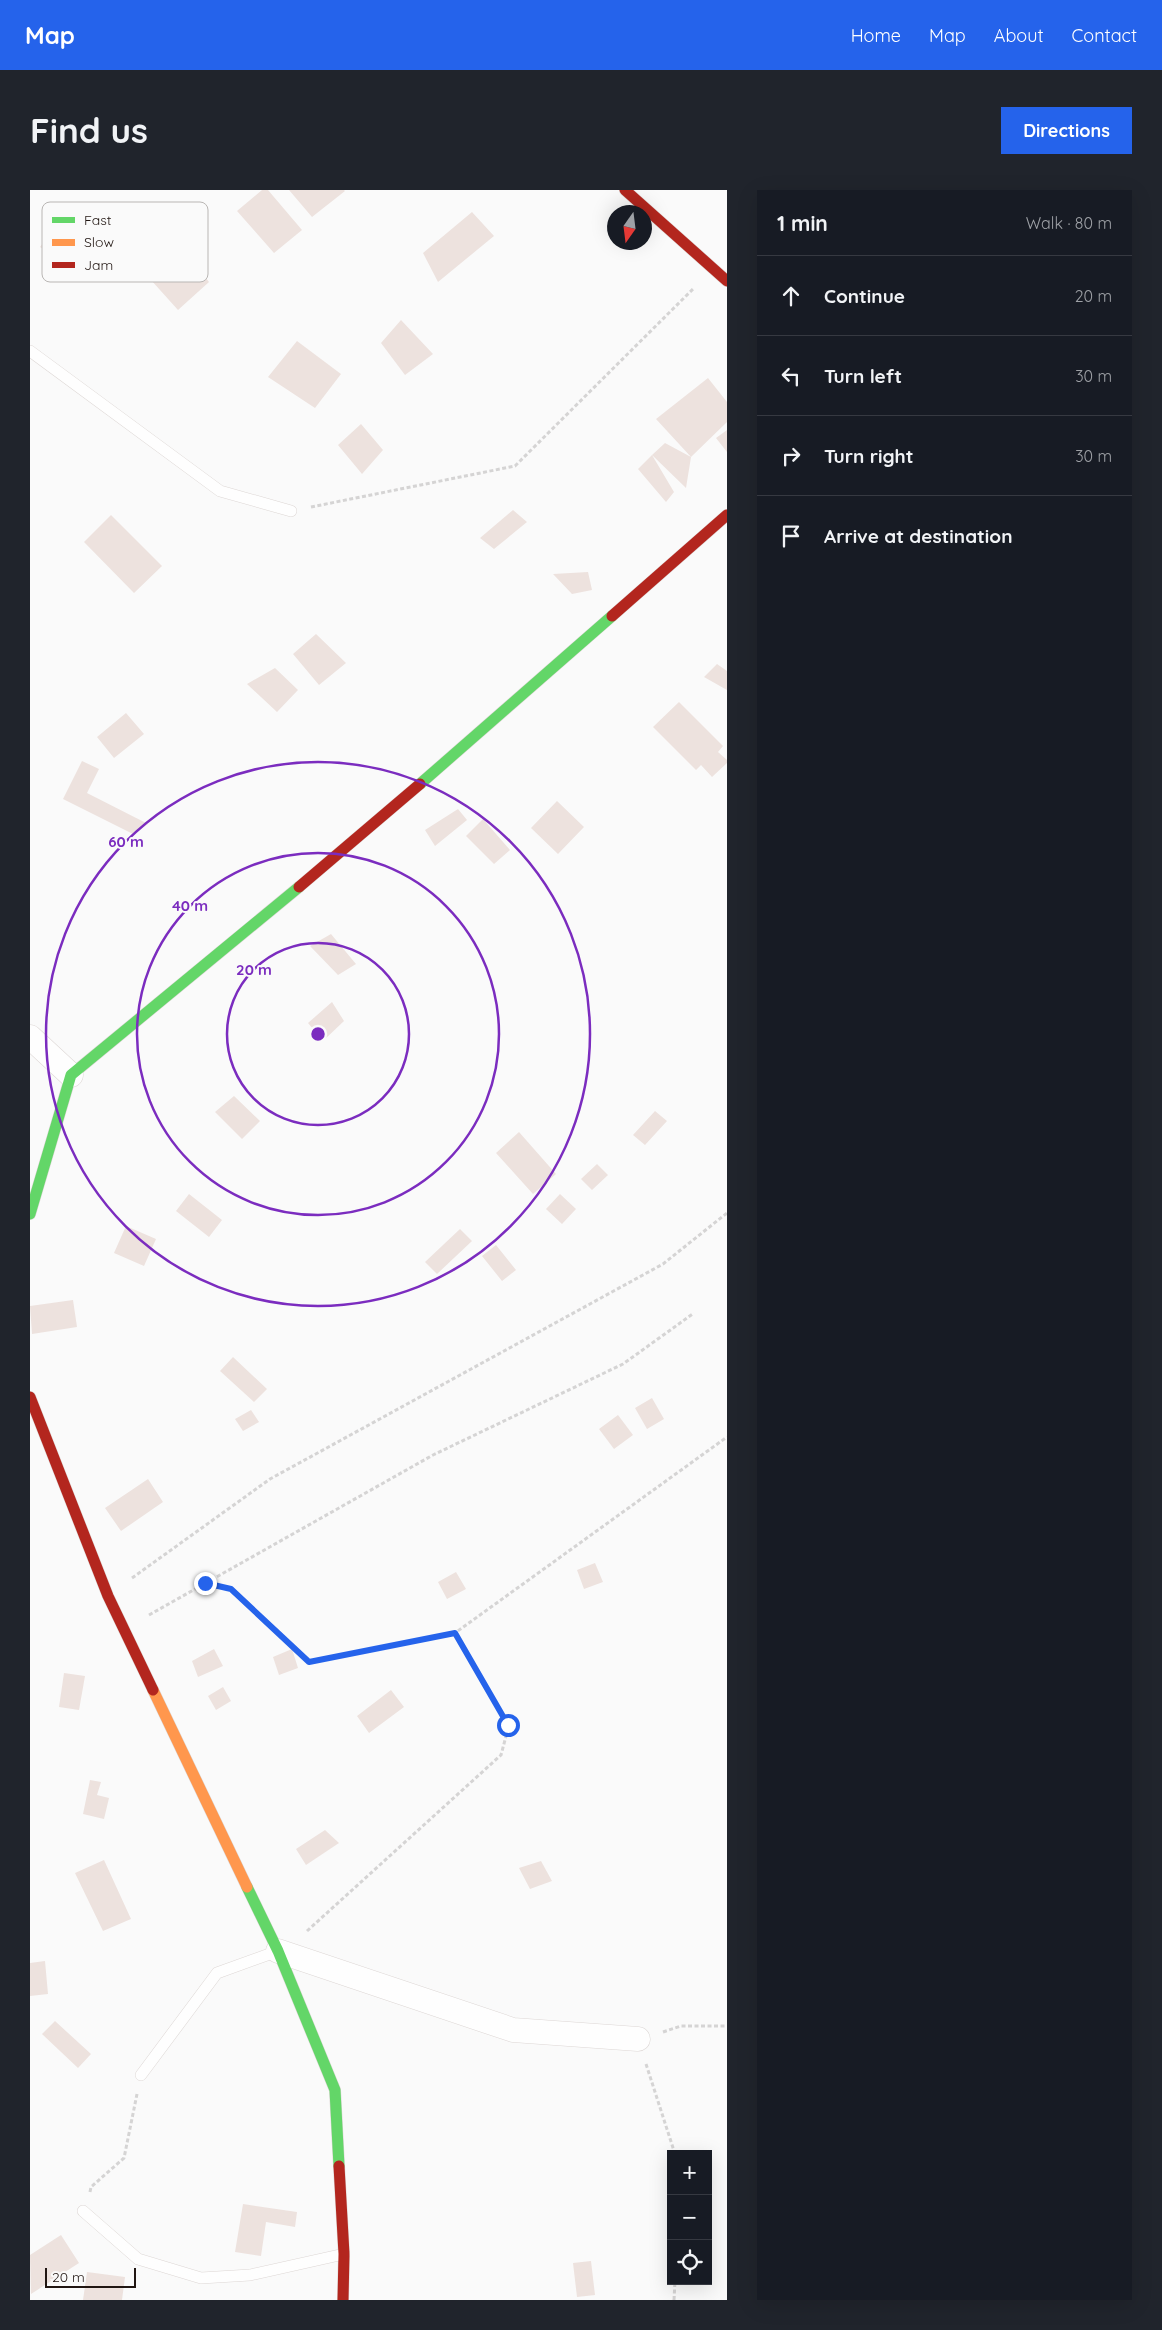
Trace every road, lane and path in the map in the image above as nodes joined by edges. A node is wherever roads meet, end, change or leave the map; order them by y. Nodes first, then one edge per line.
1 (624, 190) edge
2 (714, 268) junction
3 (727, 281) edge
4 (30, 351) edge
5 (291, 511) joint
6 (727, 515) edge
7 (30, 1037) edge
8 (71, 1075) junction
9 (727, 1213) edge
10 (30, 1214) edge
11 (694, 1312) dead end
12 (30, 1397) edge
13 (727, 1437) edge
14 (205, 1583) junction
15 (108, 1596) junction
16 (125, 1628) junction
17 (455, 1633) junction
18 (278, 1951) junction
19 (727, 2026) edge
20 (638, 2039) junction
21 (141, 2075) joint
22 (674, 2150) edge
23 (83, 2211) joint
24 (344, 2254) junction
25 (675, 2285) edge
26 (343, 2300) edge
27 (674, 2300) edge

1 - 2 street
2 - 3 street
2 - 5 path
4 - 5 lane
6 - 8 street
7 - 8 street
8 - 10 street
9 - 15 path
11 - 14 path
12 - 15 street
13 - 17 path
14 - 16 path
14 - 17 path
15 - 16 street
16 - 18 street
17 - 18 path
18 - 20 street
18 - 21 lane
18 - 24 street
19 - 20 path
20 - 22 path
21 - 23 path
23 - 24 lane
24 - 26 street
25 - 27 path

